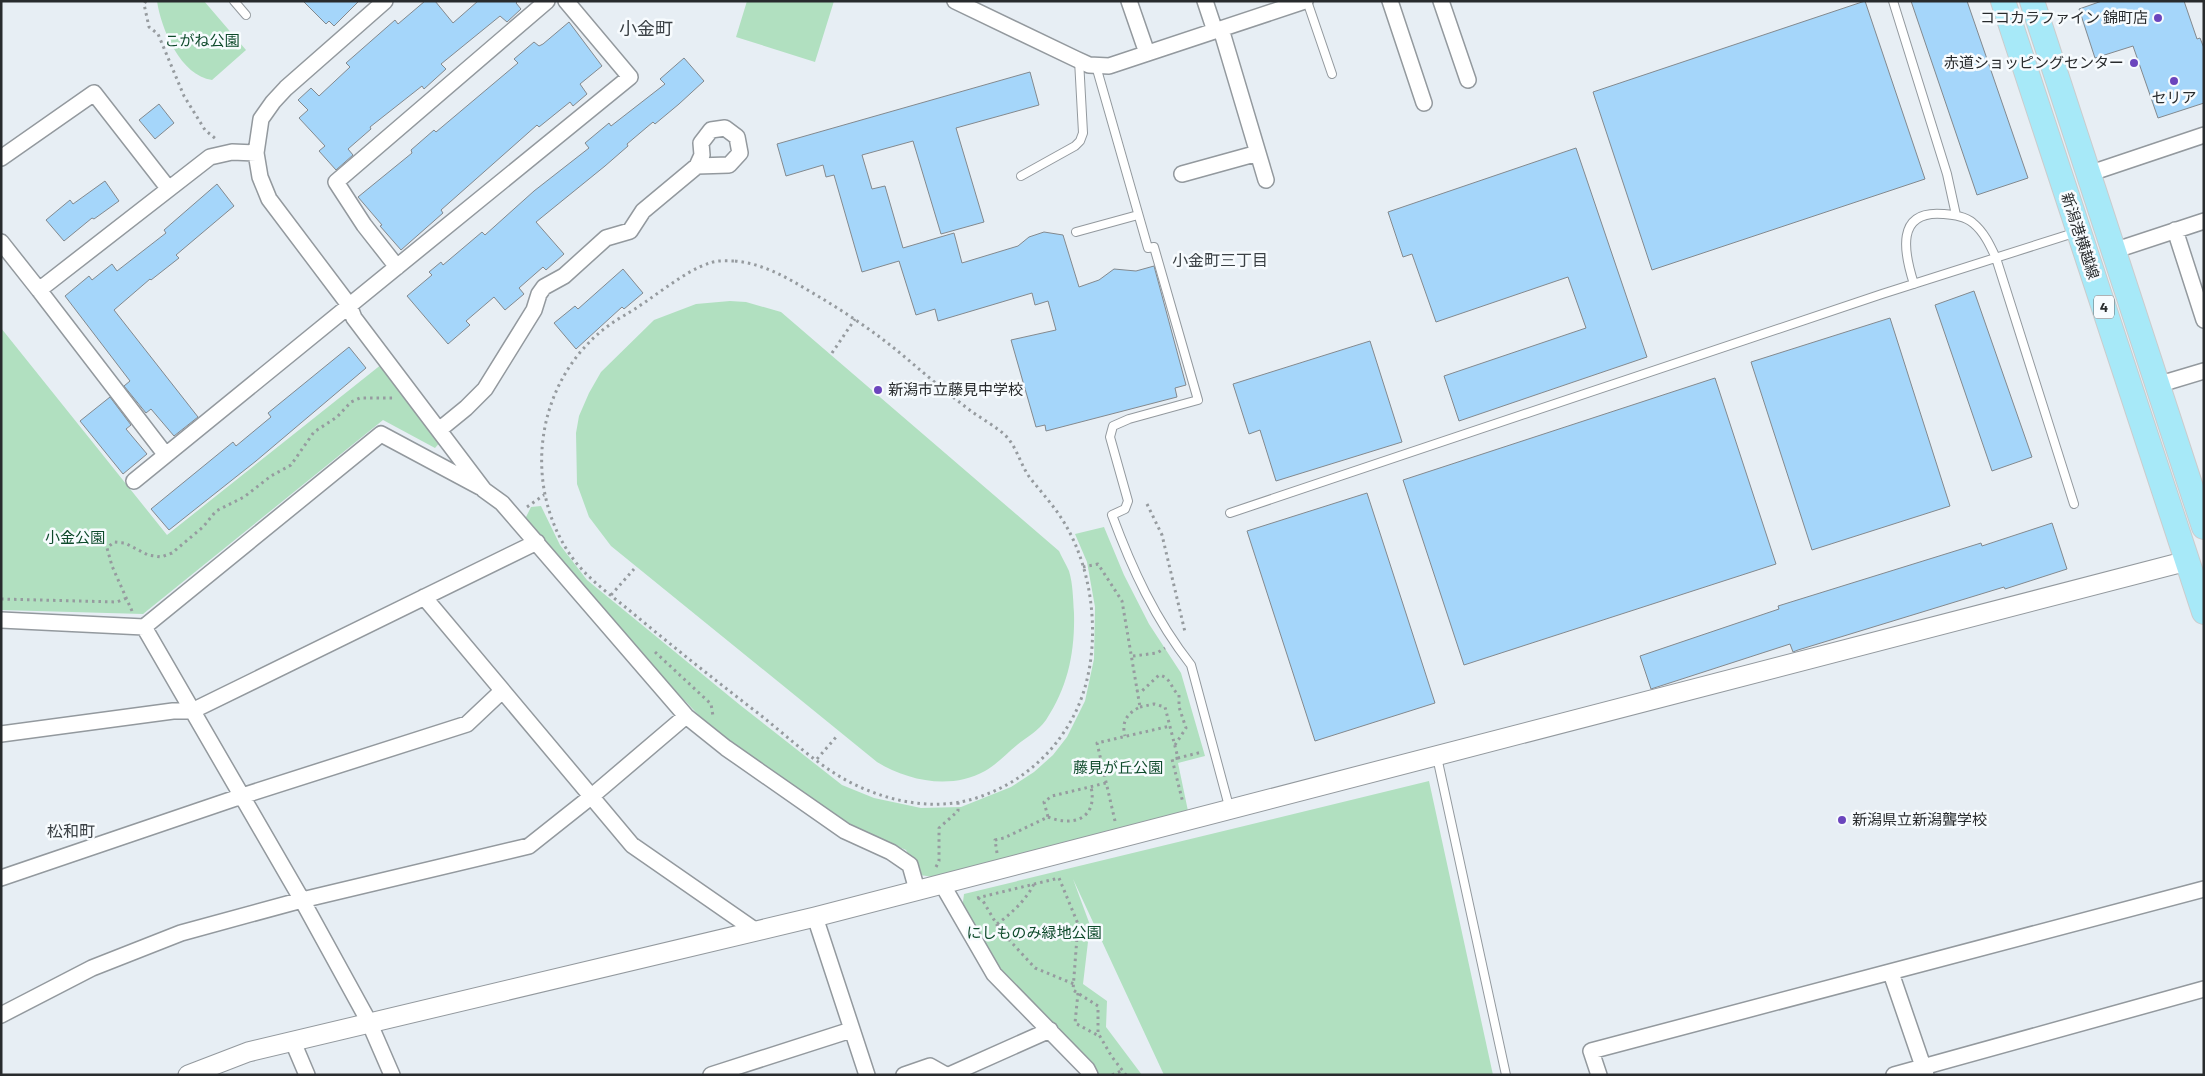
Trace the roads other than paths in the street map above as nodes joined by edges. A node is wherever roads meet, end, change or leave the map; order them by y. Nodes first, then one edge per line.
1 (234, 1) edge
2 (385, 1) edge
3 (547, 1) edge
4 (566, 1) edge
5 (955, 1) edge
6 (1129, 1) edge
7 (1205, 1) edge
8 (1306, 1) edge
9 (1390, 1) edge
10 (1441, 1) edge
11 (1893, 1) edge
12 (2003, 1) edge
13 (2032, 1) edge
14 (246, 15) dead end
15 (1218, 30) junction
16 (1148, 53) junction
17 (1079, 60) junction
18 (1096, 66) junction
19 (1332, 74) dead end
20 (1468, 80) dead end
21 (1424, 103) dead end
22 (2204, 135) edge
23 (256, 153) junction
24 (1258, 153) junction
25 (1, 158) edge
26 (697, 166) dead end
27 (1182, 174) dead end
28 (2088, 174) junction
29 (1021, 176) dead end
30 (1266, 180) dead end
31 (168, 188) junction
32 (1138, 215) junction
33 (1956, 215) junction
34 (2204, 221) edge
35 (2175, 230) junction
36 (2079, 231) junction
37 (1076, 232) dead end
38 (1, 242) edge
39 (2113, 251) junction
40 (1996, 258) junction
41 (397, 267) junction
42 (1914, 284) junction
43 (39, 290) junction
44 (349, 305) junction
45 (2204, 320) edge
46 (2204, 371) edge
47 (2157, 386) junction
48 (439, 430) junction
49 (165, 454) junction
50 (134, 481) dead end
51 (484, 490) junction
52 (2074, 504) dead end
53 (1230, 513) dead end
54 (2203, 524) edge
55 (537, 542) junction
56 (2187, 561) junction
57 (424, 597) junction
58 (2204, 612) edge
59 (1, 620) edge
60 (144, 627) junction
61 (502, 691) junction
62 (192, 711) junction
63 (686, 716) junction
64 (1, 734) edge
65 (1437, 757) junction
66 (242, 796) junction
67 (592, 796) junction
68 (1230, 810) junction
69 (1, 878) edge
70 (942, 884) junction
71 (2204, 889) edge
72 (918, 890) junction
73 (302, 900) junction
74 (815, 917) junction
75 (756, 931) junction
76 (1891, 973) junction
77 (2204, 988) edge
78 (1, 1015) edge
79 (369, 1022) junction
80 (852, 1030) junction
81 (1050, 1030) junction
82 (293, 1042) junction
83 (1925, 1071) edge
84 (189, 1074) edge
85 (307, 1075) edge
86 (392, 1075) edge
87 (711, 1075) edge
88 (867, 1075) edge
89 (904, 1075) edge
90 (948, 1075) edge
91 (1090, 1075) edge
92 (1506, 1075) edge
93 (1599, 1075) edge
94 (1894, 1075) edge

1 - 14 lane
2 - 23 street
3 - 41 street
4 - 41 street
5 - 17 street
6 - 16 street
7 - 15 street
8 - 15 street
8 - 19 lane
9 - 21 street
10 - 20 street
11 - 33 lane
12 - 36 main road, 新潟港横越線 / 4
13 - 28 main road, 新潟港横越線 / 4
15 - 16 street
15 - 24 street
16 - 18 street
17 - 18 street
17 - 29 lane
18 - 32 lane
22 - 28 street
23 - 31 street
23 - 44 street
24 - 27 street
24 - 30 street
25 - 31 street
26 - 48 street
28 - 39 main road, 新潟港横越線 / 4
31 - 43 street
32 - 37 lane
32 - 68 lane
33 - 40 lane
33 - 42 lane
34 - 35 street
35 - 39 street
35 - 45 street
36 - 40 lane
36 - 56 main road, 新潟港横越線 / 4
38 - 43 street
39 - 47 main road, 新潟港横越線 / 4
40 - 42 lane
40 - 52 lane
41 - 44 street
42 - 53 lane
43 - 49 street
44 - 48 street
44 - 49 street
46 - 47 street
47 - 54 main road, 新潟港横越線 / 4
48 - 51 street
49 - 50 street
51 - 55 street
51 - 60 street
55 - 57 street
55 - 63 street
56 - 58 main road, 新潟港横越線 / 4
56 - 65 street
57 - 61 street
57 - 62 street
59 - 60 street
60 - 62 street
61 - 66 street
61 - 67 street
62 - 64 street
62 - 66 street
63 - 67 street
63 - 72 street
65 - 68 street
65 - 92 lane
66 - 69 street
66 - 73 street
67 - 73 street
67 - 75 street
68 - 70 street
70 - 72 street
70 - 81 street
71 - 76 street
72 - 74 street
73 - 78 street
73 - 79 street
74 - 75 street
74 - 80 street
75 - 79 street
76 - 83 street
76 - 93 street
77 - 83 street
79 - 82 street
79 - 86 street
80 - 87 street
80 - 88 street
81 - 90 street
81 - 91 street
82 - 84 street
82 - 85 street
83 - 94 street
89 - 90 street

